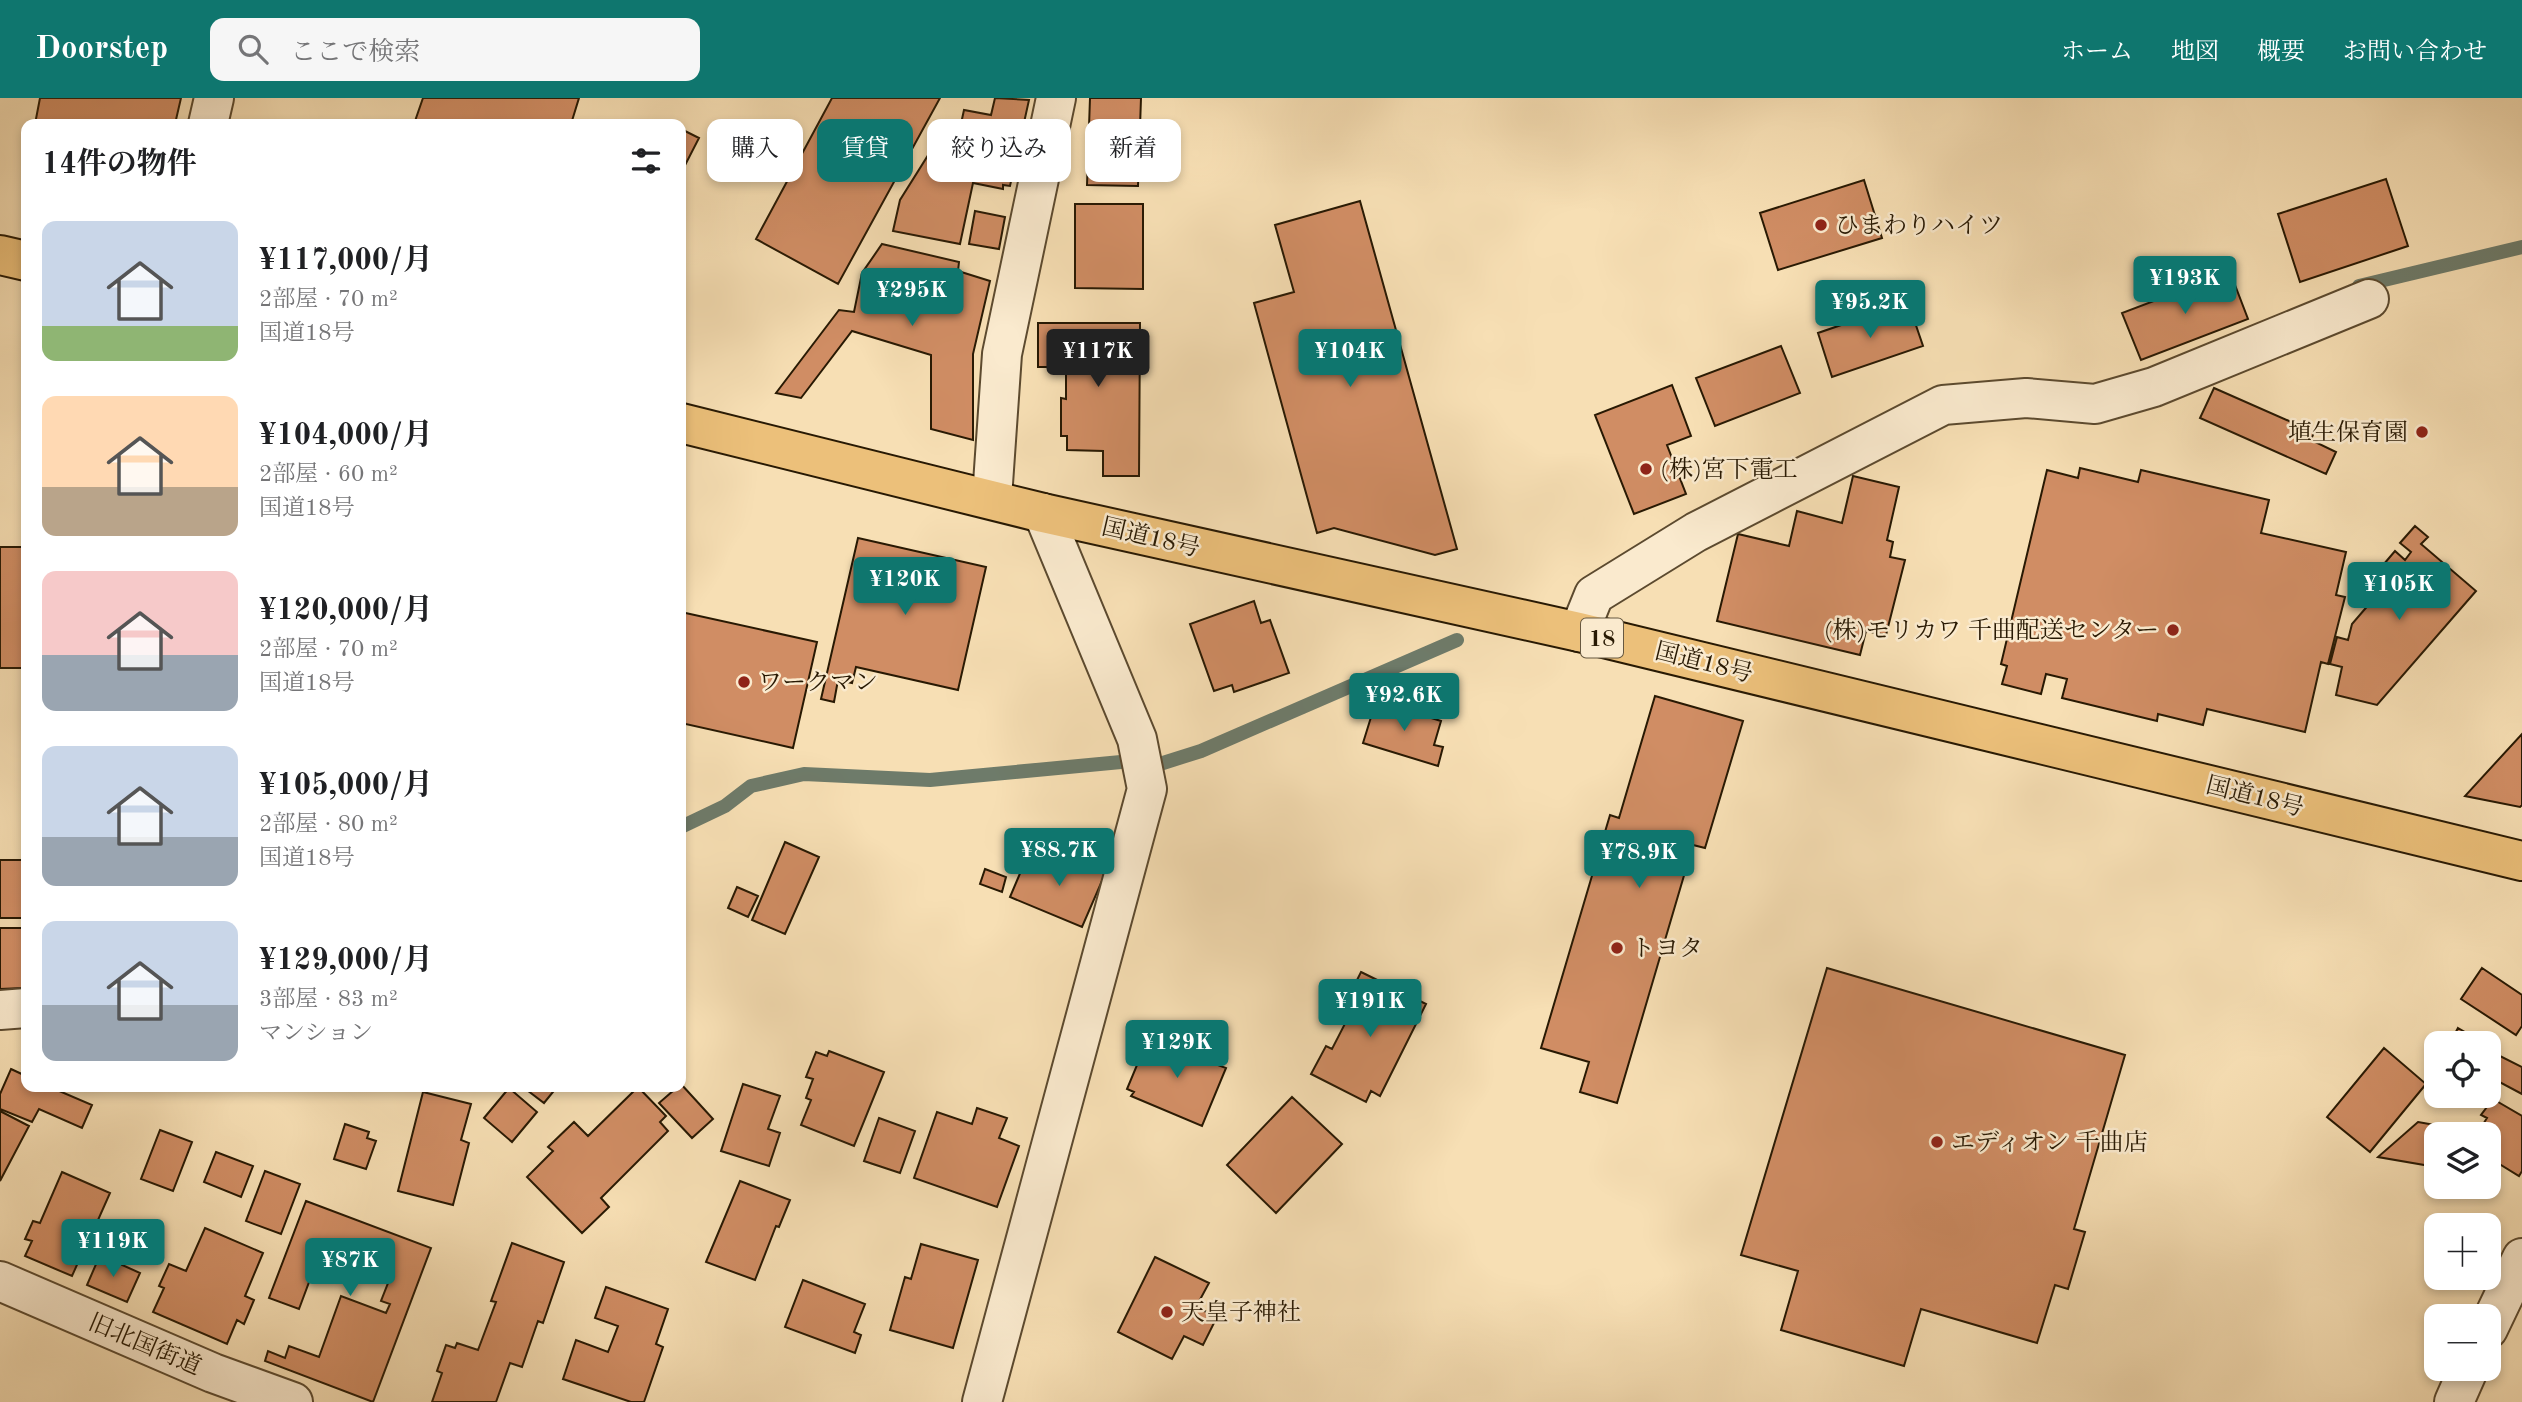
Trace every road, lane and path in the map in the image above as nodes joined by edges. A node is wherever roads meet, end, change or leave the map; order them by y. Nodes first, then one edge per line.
1 (214, 98) edge
2 (1056, 98) edge
3 (209, 119) edge
4 (0, 255) edge
5 (21, 260) edge
6 (2369, 299) dead end
7 (686, 424) edge
8 (992, 498) junction
9 (1043, 513) junction
10 (1580, 632) junction
11 (2522, 861) edge
12 (21, 1008) edge
13 (0, 1010) edge
14 (2522, 1258) edge
15 (0, 1281) edge
16 (2500, 1304) edge
17 (2463, 1381) edge
18 (293, 1402) edge
19 (982, 1402) edge
20 (2454, 1402) edge

1 - 3 street
2 - 8 street
4 - 5 highway
6 - 10 street
7 - 8 highway, 国道18号 / 18
8 - 9 highway, 国道18号 / 18
9 - 10 highway, 国道18号 / 18
9 - 19 street
10 - 11 highway, 国道18号 / 18
12 - 13 street
14 - 16 street
15 - 18 street, 旧北国街道
17 - 20 street

